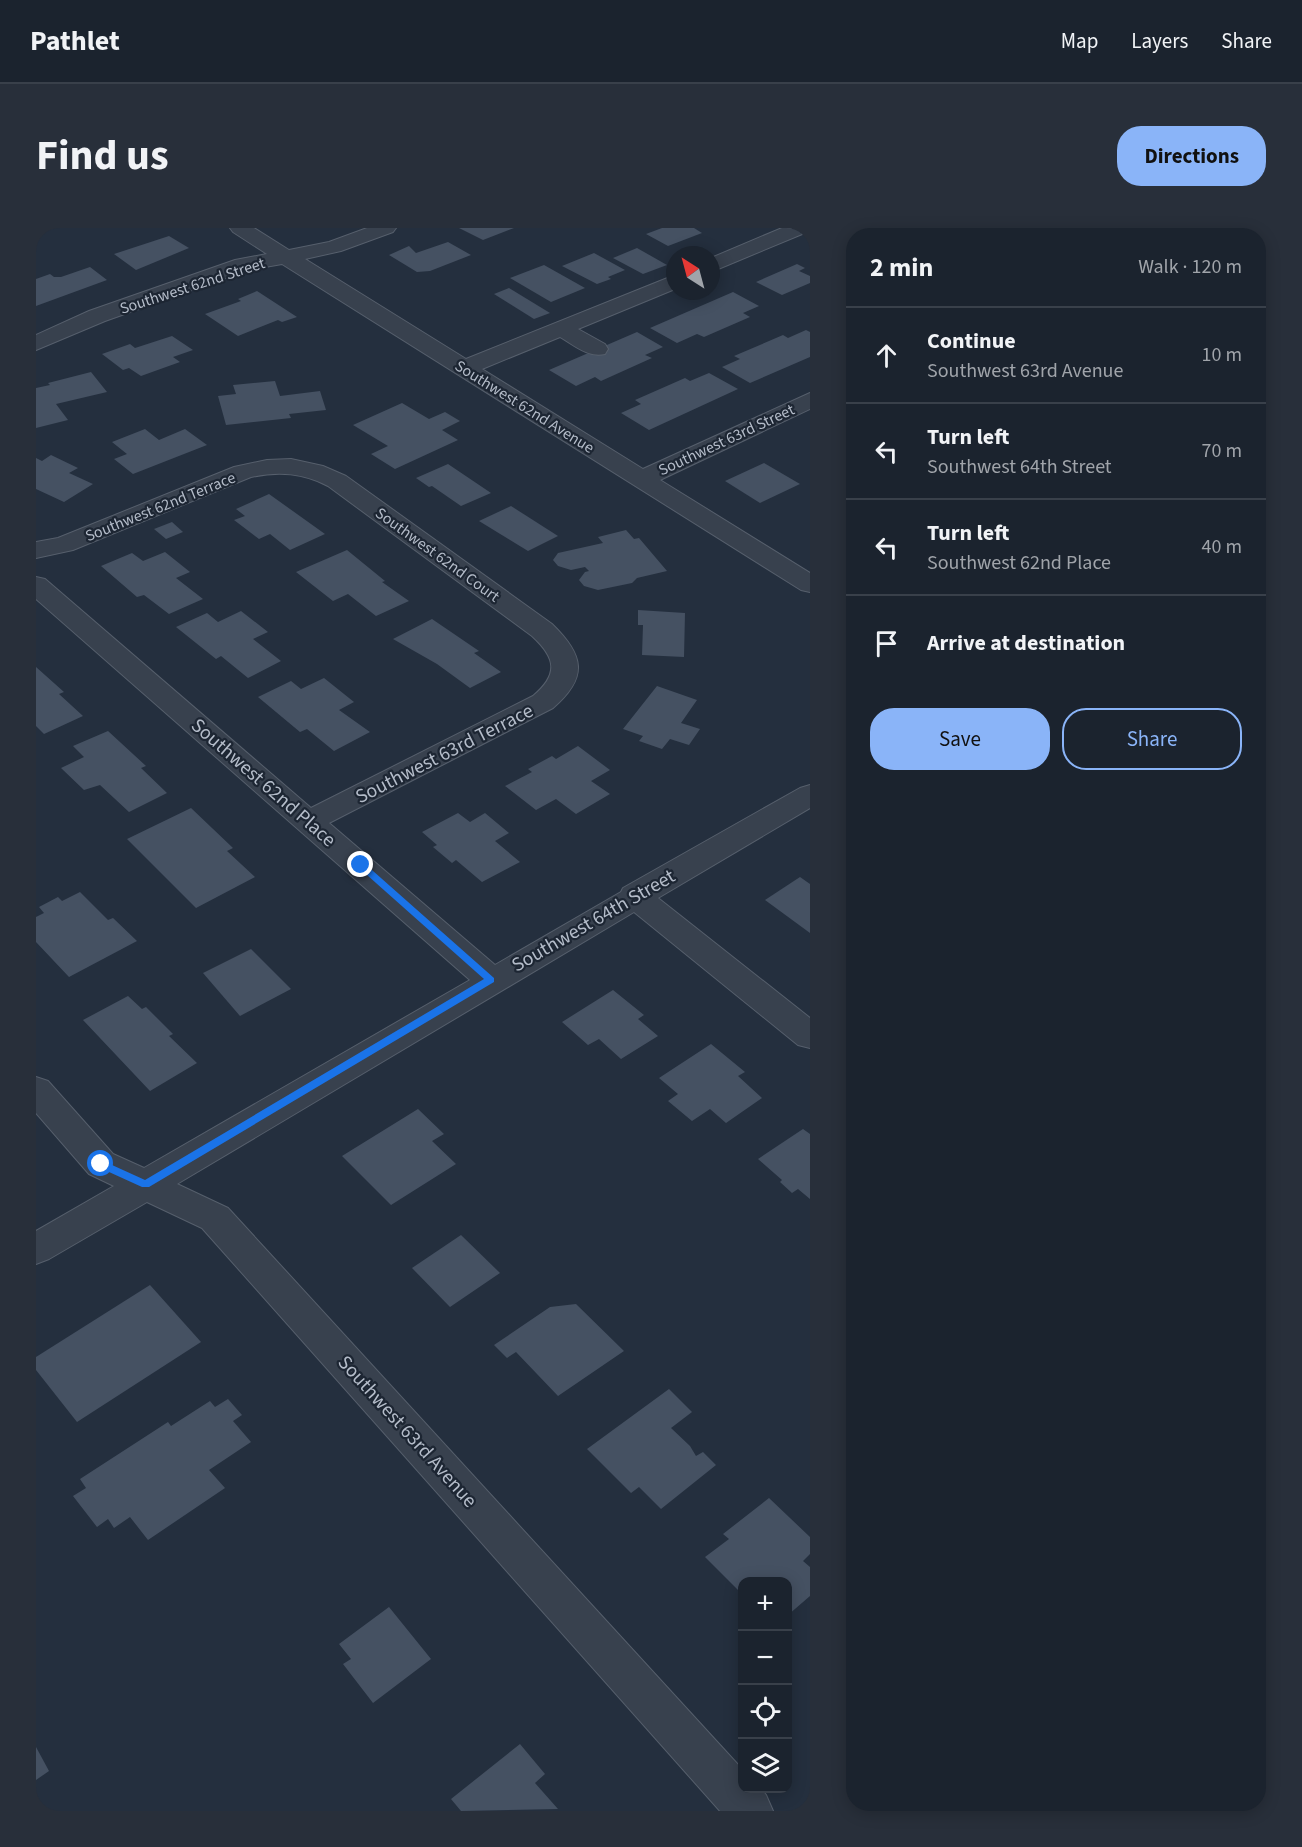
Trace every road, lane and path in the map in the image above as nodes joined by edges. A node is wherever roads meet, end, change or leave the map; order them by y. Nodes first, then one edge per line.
1 (240, 228) edge
2 (386, 228) edge
3 (800, 228) edge
4 (285, 256) junction
5 (720, 262) edge
6 (666, 285) edge
7 (561, 328) junction
8 (36, 343) edge
9 (597, 349) dead end
10 (464, 368) junction
11 (810, 400) edge
12 (284, 465) joint
13 (642, 479) junction
14 (36, 550) edge
15 (810, 584) edge
16 (36, 585) edge
17 (566, 673) joint
18 (810, 795) edge
19 (309, 821) junction
20 (634, 896) junction
21 (491, 980) junction
22 (810, 1036) edge
23 (36, 1090) edge
24 (146, 1184) junction
25 (36, 1249) edge
26 (750, 1811) edge

1 - 4 street, Southwest 62nd Avenue
2 - 4 street, Southwest 62nd Street
3 - 5 street
4 - 8 street, Southwest 62nd Street
4 - 10 street, Southwest 62nd Avenue
6 - 7 street
7 - 9 street
7 - 10 street
10 - 13 street, Southwest 62nd Avenue
11 - 13 street, Southwest 63rd Street
12 - 14 street, Southwest 62nd Terrace
12 - 17 street, Southwest 62nd Court
13 - 15 street, Southwest 62nd Avenue
16 - 19 street, Southwest 62nd Place
17 - 19 street, Southwest 63rd Terrace
18 - 20 street, Southwest 64th Street
19 - 21 street, Southwest 62nd Place
20 - 21 street, Southwest 64th Street
20 - 22 street
21 - 24 street, Southwest 64th Street
23 - 24 street, Southwest 63rd Avenue
24 - 25 street, Southwest 64th Street
24 - 26 street, Southwest 63rd Avenue

